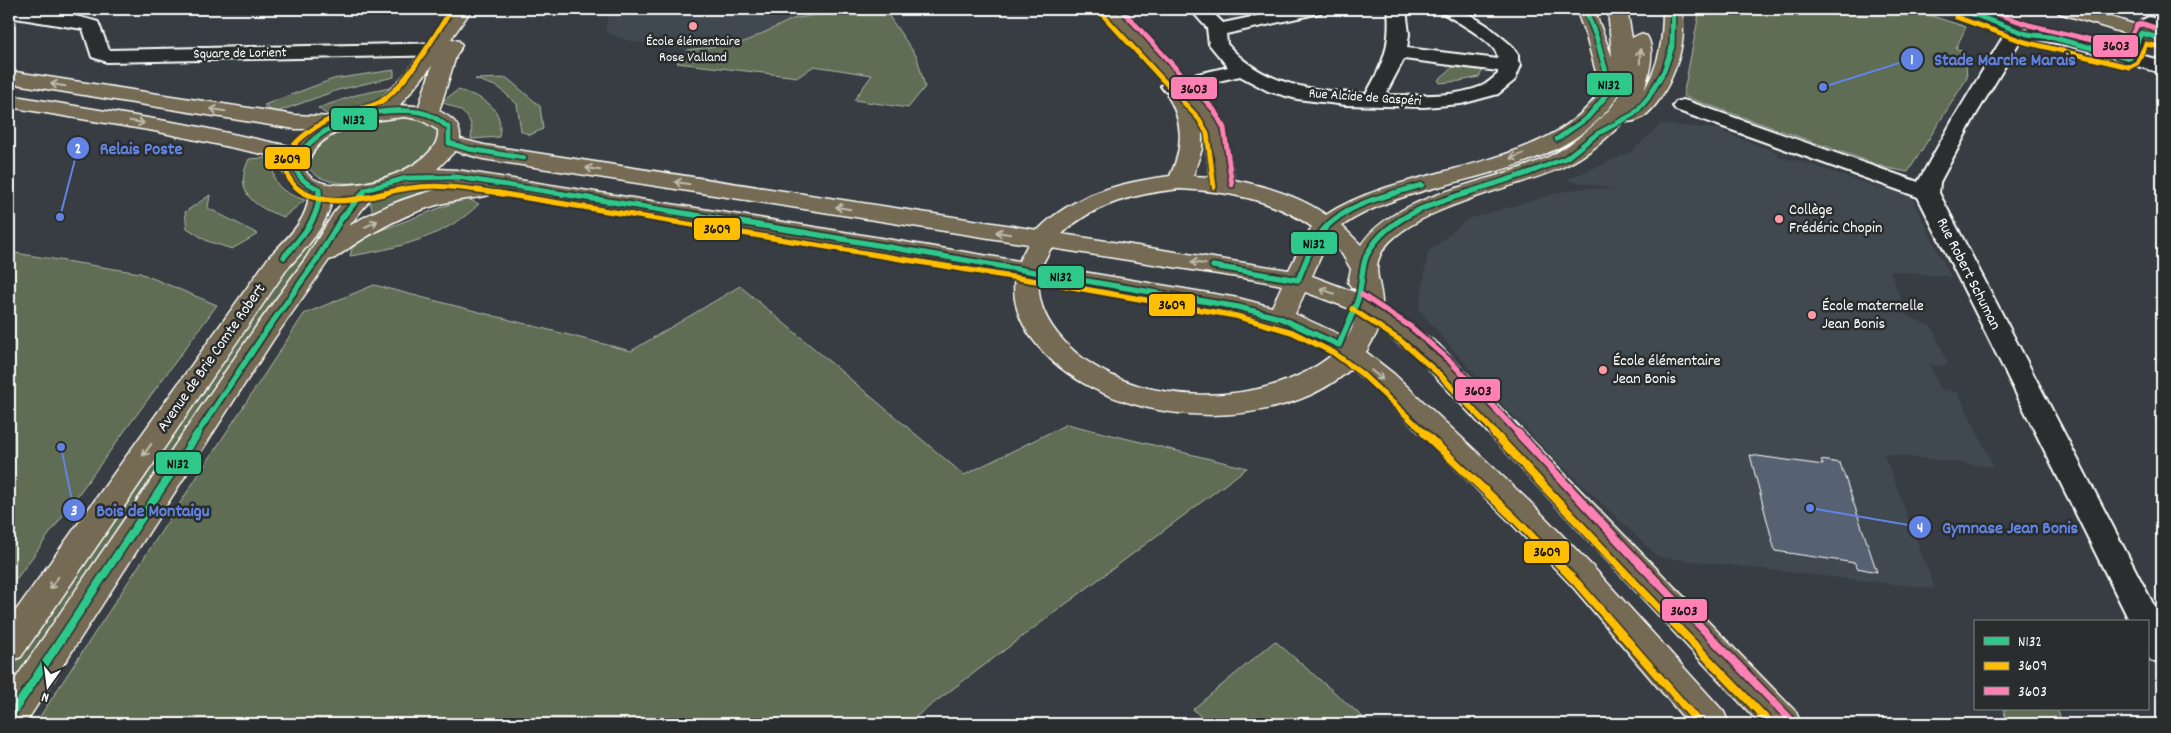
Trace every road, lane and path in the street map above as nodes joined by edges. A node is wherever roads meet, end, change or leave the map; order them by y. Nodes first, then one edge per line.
1 (102, 9) edge
2 (462, 9) edge
3 (477, 9) edge
4 (1104, 9) edge
5 (1110, 9) edge
6 (1199, 9) edge
7 (1314, 9) edge
8 (1397, 9) edge
9 (1430, 9) edge
10 (1449, 9) edge
11 (1585, 9) edge
12 (1618, 9) edge
13 (1635, 9) edge
14 (1673, 9) edge
15 (2066, 9) edge
16 (2104, 9) edge
17 (9, 12) edge
18 (78, 22) junction
19 (2151, 28) edge
20 (1218, 30) junction
21 (2162, 39) edge
22 (443, 49) junction
23 (1397, 52) junction
24 (2130, 58) junction
25 (1501, 65) junction
26 (2162, 67) edge
27 (1243, 70) junction
28 (9, 77) edge
29 (1176, 85) junction
30 (1377, 94) junction
31 (1620, 96) junction
32 (9, 100) edge
33 (1683, 106) dead end
34 (380, 113) junction
35 (427, 114) junction
36 (341, 124) junction
37 (1597, 134) junction
38 (449, 143) junction
39 (298, 155) junction
40 (406, 178) junction
41 (1179, 182) junction
42 (1223, 186) junction
43 (527, 188) junction
44 (319, 189) junction
45 (365, 190) junction
46 (1928, 193) junction
47 (316, 261) junction
48 (1298, 280) junction
49 (1357, 302) junction
50 (1280, 318) junction
51 (1339, 345) junction
52 (2145, 620) edge
53 (2148, 625) edge
54 (9, 647) edge
55 (2162, 650) edge
56 (9, 718) edge
57 (1711, 724) edge
58 (1783, 724) edge

1 - 18 street
2 - 22 main road
3 - 22 main road
4 - 29 main road
5 - 29 main road
6 - 20 street
7 - 20 street
8 - 23 street
9 - 25 street
10 - 25 street
11 - 31 main road
12 - 31 main road
31 -> 13 main road
14 - 37 main road
15 - 19 main road
16 - 19 main road
17 - 18 street
18 - 22 street, Square de Lorient
19 - 21 main road
19 - 24 street
20 - 27 street, Rue Alcide de Gaspéri
22 - 34 main road
22 - 35 main road
23 - 25 street
23 - 30 street
24 - 26 street
24 - 46 street
25 - 30 street, Rue Alcide de Gaspéri
27 - 29 street
27 - 30 street, Rue Alcide de Gaspéri
36 -> 28 main road
29 - 41 main road
29 - 42 main road
31 - 37 main road
31 -> 48 main road
32 -> 39 main road
33 - 46 street
34 - 35 main road
34 - 36 main road
35 - 38 main road
36 - 39 main road
37 - 49 main road
38 - 40 main road
48 -> 38 main road
39 - 44 main road
40 - 43 main road
40 - 45 main road
41 - 42 main road
41 - 42 main road
47 -> 43 main road
43 - 50 main road
44 - 45 main road
44 -> 54 main road, Avenue de Brie Comte Robert
45 - 47 main road, Avenue de Brie Comte Robert
46 - 52 street, Rue Robert Schuman
47 - 56 main road, Avenue de Brie Comte Robert
49 -> 48 main road
48 - 50 main road
49 - 51 main road
49 - 58 main road
50 - 51 main road
51 -> 57 main road
53 - 55 street, Rue Robert Schuman

